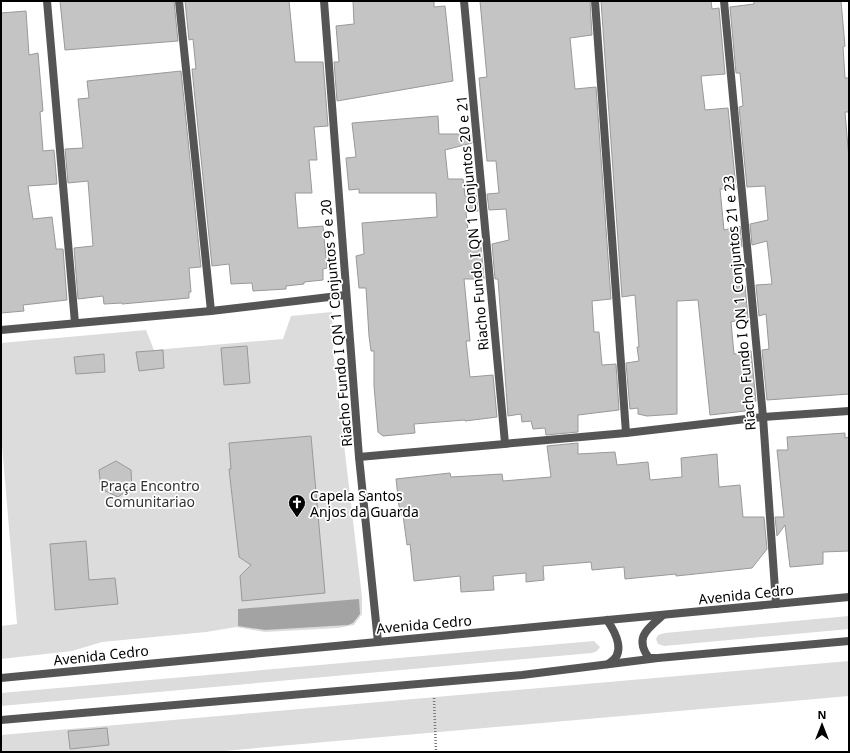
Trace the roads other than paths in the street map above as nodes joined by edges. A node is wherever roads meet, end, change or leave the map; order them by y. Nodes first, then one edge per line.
1 (47, 1) edge
2 (179, 1) edge
3 (324, 1) edge
4 (464, 1) edge
5 (595, 1) edge
6 (724, 1) edge
7 (346, 295) junction
8 (211, 311) junction
9 (75, 323) junction
10 (1, 330) edge
11 (849, 411) edge
12 (762, 417) junction
13 (626, 433) junction
14 (505, 443) junction
15 (359, 457) junction
16 (849, 597) edge
17 (776, 604) junction
18 (662, 616) junction
19 (607, 620) junction
20 (849, 641) edge
21 (378, 642) junction
22 (658, 658) junction
23 (607, 664) junction
24 (1, 678) edge
25 (1, 720) edge

1 - 9 street
2 - 8 street
3 - 7 street, Riacho Fundo I QN 1 Conjuntos 9 e 20
4 - 14 street, Riacho Fundo I QN 1 Conjuntos 20 e 21
5 - 13 street
6 - 12 street, Riacho Fundo I QN 1 Conjuntos 21 e 23
7 - 8 street
7 - 15 street, Riacho Fundo I QN 1 Conjuntos 9 e 20
8 - 9 street
9 - 10 street
11 - 12 street
12 - 13 street
12 - 17 street, Riacho Fundo I QN 1 Conjuntos 21 e 23
13 - 14 street
14 - 15 street
15 - 21 street, Riacho Fundo I QN 1 Conjuntos 9 e 20
16 - 17 street, Avenida Cedro
17 - 18 street, Avenida Cedro
18 - 19 street, Avenida Cedro
18 - 22 street
19 - 21 street, Avenida Cedro
19 - 23 street
20 - 22 street
21 - 24 street, Avenida Cedro
22 - 23 street
23 - 25 street

